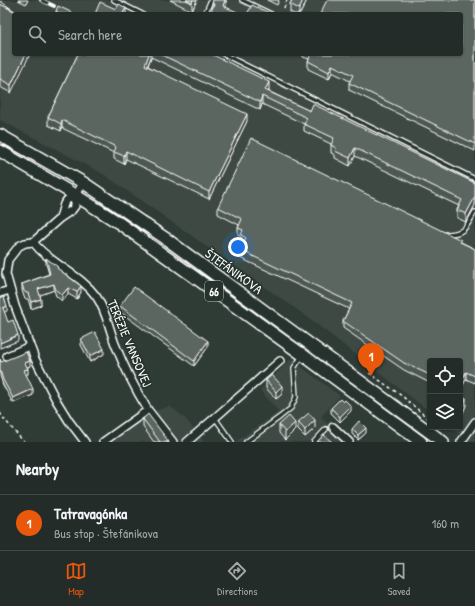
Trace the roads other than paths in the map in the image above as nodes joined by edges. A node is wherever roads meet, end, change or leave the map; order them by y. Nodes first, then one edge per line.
1 (114, 0) edge
2 (212, 0) edge
3 (242, 0) edge
4 (138, 12) edge
5 (206, 12) edge
6 (267, 12) edge
7 (227, 56) edge
8 (0, 135) edge
9 (0, 151) edge
10 (475, 179) edge
11 (84, 183) junction
12 (75, 195) junction
13 (475, 212) edge
14 (438, 231) edge
15 (33, 242) junction
16 (10, 290) junction
17 (0, 294) edge
18 (30, 346) junction
19 (303, 355) junction
20 (7, 356) dead end
21 (280, 361) dead end
22 (148, 410) junction
23 (215, 418) junction
24 (475, 422) edge
25 (329, 428) joint
26 (85, 442) edge
27 (103, 442) edge
28 (173, 442) edge
29 (187, 442) edge
30 (232, 442) edge
31 (246, 442) edge
32 (314, 442) edge
33 (349, 442) edge
34 (421, 442) edge
35 (443, 442) edge
36 (462, 442) edge

1 - 4 lane
2 - 5 lane
3 - 6 lane
7 - 10 lane
8 - 11 main road, ŠTEFÁNIKOVA / 66
9 - 12 main road, 66
11 - 12 street
11 - 35 main road, ŠTEFÁNIKOVA / 66
12 - 15 street
12 - 19 main road, 66
13 - 14 lane
15 - 16 street
15 - 22 street, TERÉZIE VANSOVEJ
16 - 17 street
16 - 18 street
18 - 20 street
18 - 26 street
19 - 31 lane
19 - 34 main road, 66
21 - 23 street
22 - 27 street
22 - 28 street, TERÉZIE VANSOVEJ
23 - 29 street
23 - 30 lane
24 - 36 street
25 - 32 lane
25 - 33 street

